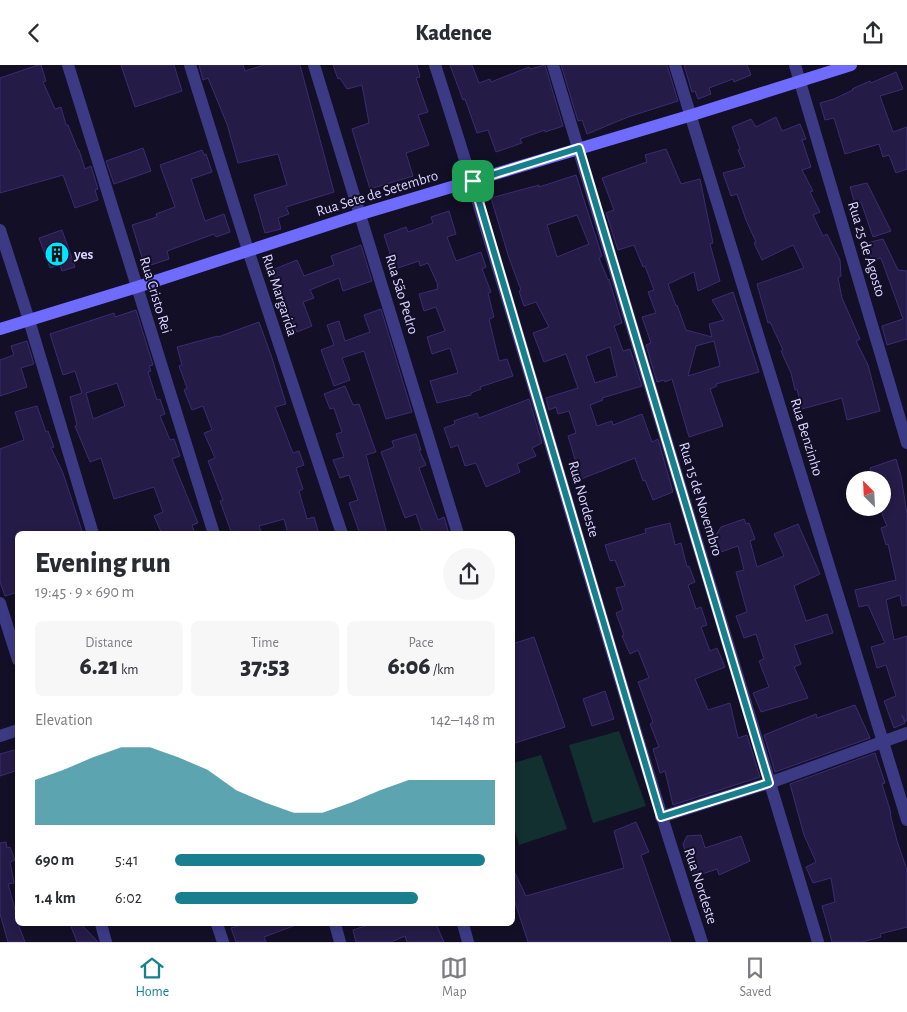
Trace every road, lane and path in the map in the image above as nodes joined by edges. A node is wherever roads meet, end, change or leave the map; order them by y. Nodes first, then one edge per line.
1 (68, 65) edge
2 (190, 65) edge
3 (314, 65) edge
4 (435, 65) edge
5 (553, 65) edge
6 (675, 65) edge
7 (795, 65) edge
8 (851, 65) edge
9 (800, 81) junction
10 (692, 115) junction
11 (579, 148) junction
12 (473, 181) junction
13 (361, 214) junction
14 (0, 230) edge
15 (248, 250) junction
16 (137, 287) junction
17 (29, 320) junction
18 (0, 329) edge
19 (907, 443) edge
20 (92, 531) edge
21 (213, 531) edge
22 (341, 531) edge
23 (457, 531) edge
24 (0, 603) edge
25 (15, 650) edge
26 (15, 731) edge
27 (907, 733) edge
28 (0, 736) edge
29 (883, 742) junction
30 (769, 783) junction
31 (661, 817) junction
32 (907, 820) edge
33 (102, 926) edge
34 (218, 926) edge
35 (336, 926) edge
36 (464, 926) edge
37 (106, 942) edge
38 (223, 942) edge
39 (340, 942) edge
40 (468, 942) edge
41 (702, 942) edge
42 (818, 942) edge

1 - 16 street, Rua Cristo Rei
2 - 15 street, Rua Margarida
3 - 13 street, Rua São Pedro
4 - 12 street, Rua Nordeste
5 - 11 street, Rua 15 de Novembro
6 - 10 street, Rua Benzinho
7 - 9 street, Rua 25 de Agosto
8 - 9 street, Rua Sete de Setembro
9 - 10 street, Rua Sete de Setembro
9 - 19 street, Rua 25 de Agosto
10 - 11 street, Rua Sete de Setembro
10 - 29 street, Rua Benzinho
11 - 12 street, Rua Sete de Setembro
11 - 30 street, Rua 15 de Novembro
12 - 13 street, Rua Sete de Setembro
12 - 31 street, Rua Nordeste
13 - 15 street, Rua Sete de Setembro
13 - 23 street, Rua São Pedro
14 - 17 street
15 - 16 street, Rua Sete de Setembro
15 - 22 street, Rua Margarida
16 - 17 street, Rua Sete de Setembro
16 - 21 street, Rua Cristo Rei
17 - 18 street, Rua Sete de Setembro
17 - 20 street
24 - 25 street
26 - 28 street
27 - 29 street
29 - 30 street
29 - 32 street, Rua Benzinho
30 - 31 street
30 - 42 street, Rua 15 de Novembro
31 - 41 street, Rua Nordeste
33 - 37 street
34 - 38 street
35 - 39 street
36 - 40 street

